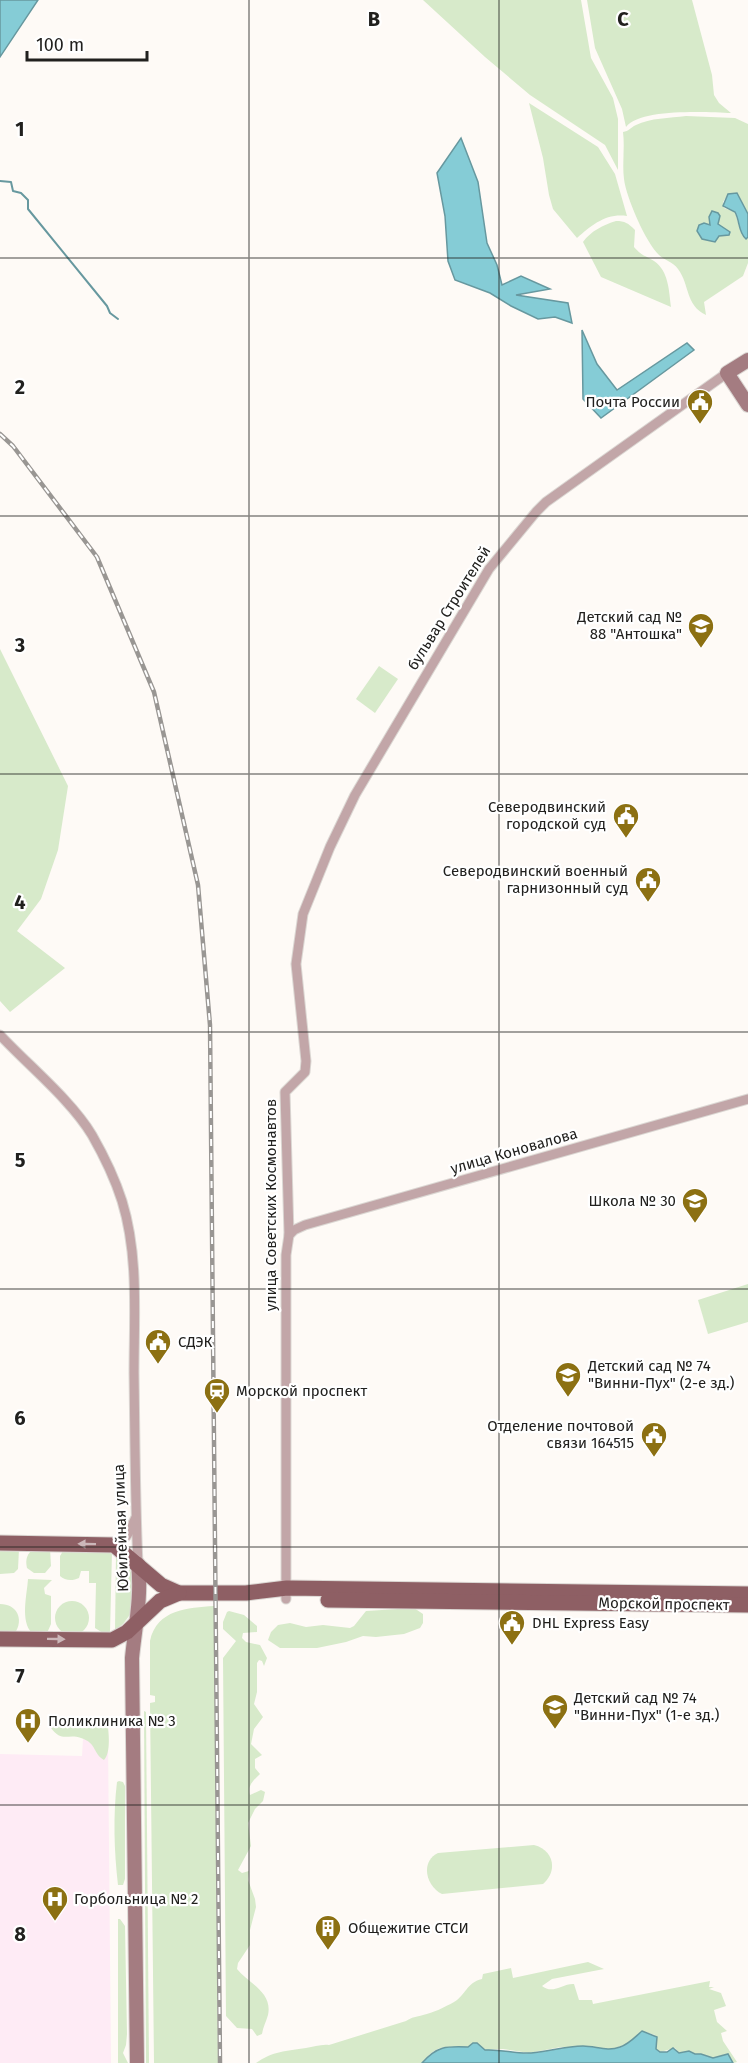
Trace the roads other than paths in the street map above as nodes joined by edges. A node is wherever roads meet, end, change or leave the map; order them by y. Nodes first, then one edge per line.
1 (748, 360) edge
2 (727, 374) junction
3 (748, 405) edge
4 (355, 795) joint
5 (0, 1035) edge
6 (748, 1099) edge
7 (289, 1235) junction
8 (136, 1517) junction
9 (0, 1543) edge
10 (114, 1545) junction
11 (138, 1564) junction
12 (179, 1593) junction
13 (286, 1593) junction
14 (747, 1600) edge
15 (135, 1624) junction
16 (0, 1639) edge
17 (112, 1640) junction
18 (132, 1658) junction
19 (137, 2063) edge

1 - 2 main road, бульвар Строителей
2 - 3 main road
2 - 4 street, бульвар Строителей
4 - 7 street, улица Советских Космонавтов
5 - 8 street, Юбилейная улица
6 - 7 street, улица Коновалова
7 - 13 street, улица Советских Космонавтов
8 - 10 street
8 - 11 street, Юбилейная улица
10 -> 9 main road
10 - 11 main road, Морской проспект
11 - 12 main road, Морской проспект
11 - 15 main road, Юбилейная улица
12 - 13 main road, Морской проспект
12 - 15 main road, Морской проспект
13 - 14 main road, Морской проспект
15 - 17 main road, Морской проспект
15 - 18 main road, Юбилейная улица
16 -> 17 main road
17 - 18 main road
18 - 19 main road, Юбилейная улица

